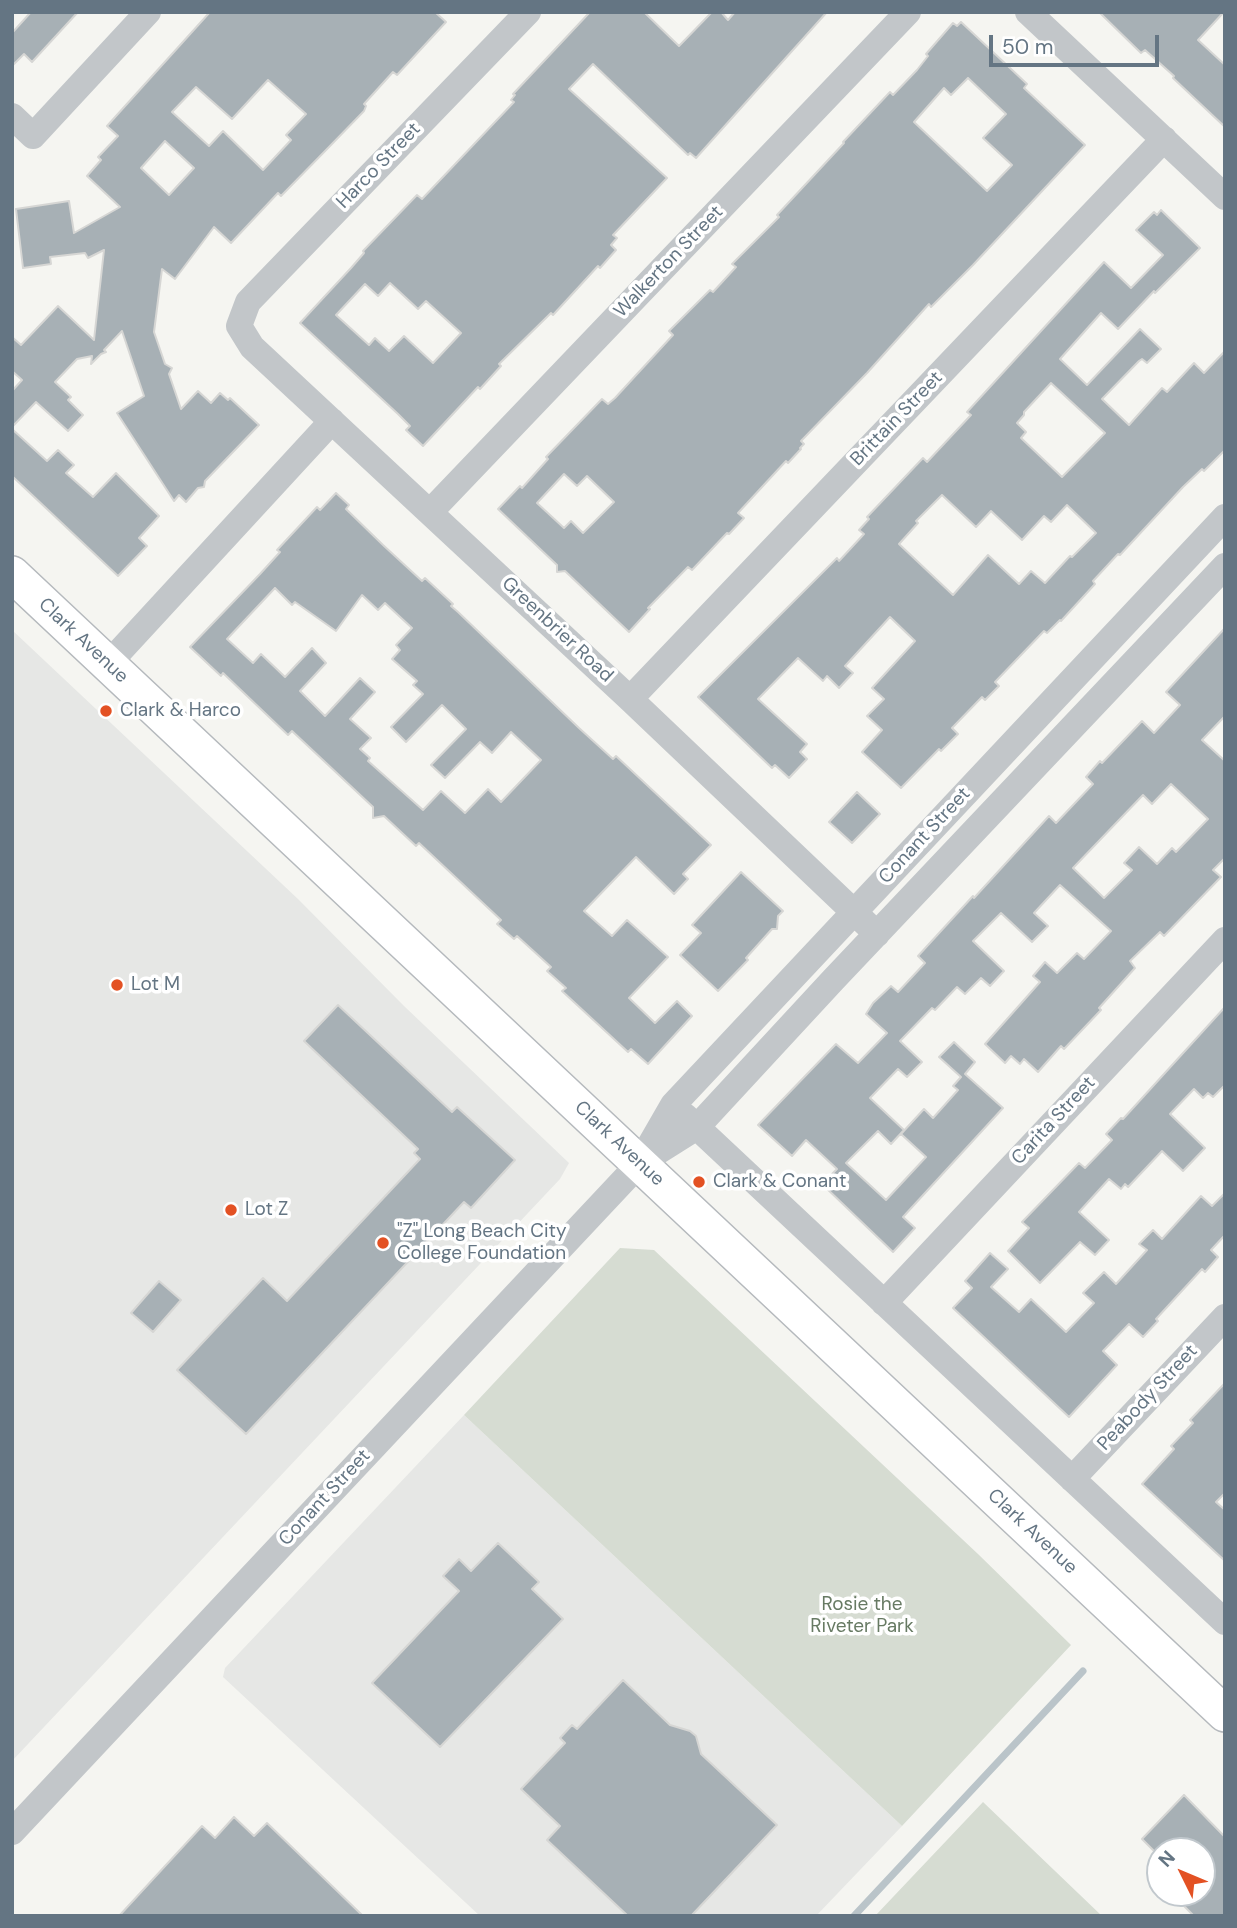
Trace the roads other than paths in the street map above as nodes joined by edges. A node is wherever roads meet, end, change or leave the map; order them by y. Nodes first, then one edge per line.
1 (148, 12) edge
2 (528, 12) edge
3 (908, 12) edge
4 (1028, 12) edge
5 (12, 116) edge
6 (1164, 139) junction
7 (1225, 197) edge
8 (239, 326) joint
9 (332, 421) junction
10 (430, 512) junction
11 (1225, 517) edge
12 (1225, 566) edge
13 (12, 574) edge
14 (108, 664) junction
15 (630, 699) junction
16 (853, 911) junction
17 (877, 934) junction
18 (1225, 940) edge
19 (673, 1105) junction
20 (697, 1127) junction
21 (639, 1164) junction
22 (884, 1303) junction
23 (1225, 1317) edge
24 (1072, 1479) junction
25 (1225, 1622) edge
26 (1225, 1714) edge
27 (12, 1832) edge

1 - 5 street
2 - 8 street, Harco Street
3 - 10 street, Walkerton Street
4 - 6 street
6 - 7 street
6 - 15 street, Brittain Street
8 - 9 street, Greenbrier Road
9 - 10 street, Greenbrier Road
9 - 14 street
10 - 15 street, Greenbrier Road
11 - 16 street, Conant Street
12 - 17 street, Conant Street
13 - 14 main road, Clark Avenue
14 - 21 main road, Clark Avenue
15 - 16 street, Greenbrier Road
16 - 17 street, Greenbrier Road
16 - 19 street, Conant Street
17 - 20 street, Conant Street
18 - 22 street, Carita Street
19 - 20 street
19 - 21 street, Conant Street
20 - 21 street, Conant Street
20 - 22 street
21 - 26 main road, Clark Avenue
21 - 27 street, Conant Street
22 - 24 street
23 - 24 street, Peabody Street
24 - 25 street

